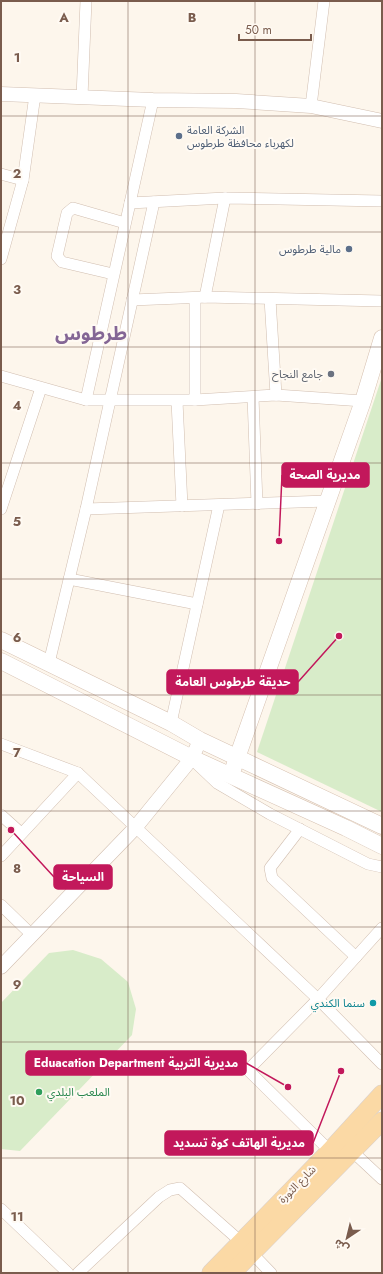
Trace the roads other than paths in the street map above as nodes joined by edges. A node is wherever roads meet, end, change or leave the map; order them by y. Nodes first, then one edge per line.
1 (86, 1) edge
2 (324, 1) edge
3 (1, 94) edge
4 (35, 95) junction
5 (82, 97) junction
6 (153, 100) junction
7 (311, 106) junction
8 (382, 122) edge
9 (1, 174) edge
10 (23, 180) junction
11 (224, 198) junction
12 (382, 201) edge
13 (154, 202) junction
14 (130, 203) junction
15 (125, 224) junction
16 (1, 259) edge
17 (113, 274) junction
18 (200, 298) junction
19 (270, 299) junction
20 (132, 300) junction
21 (382, 300) edge
22 (382, 338) edge
23 (1, 376) edge
24 (41, 388) junction
25 (276, 395) junction
26 (253, 397) junction
27 (86, 400) junction
28 (110, 400) junction
29 (195, 400) junction
30 (177, 401) junction
31 (363, 401) junction
32 (327, 501) junction
33 (256, 504) junction
34 (219, 505) junction
35 (182, 506) junction
36 (1, 509) edge
37 (86, 509) junction
38 (70, 579) junction
39 (197, 604) junction
40 (1, 640) edge
41 (1, 661) edge
42 (49, 663) junction
43 (171, 723) junction
44 (200, 740) junction
45 (1, 744) edge
46 (192, 758) junction
47 (238, 758) junction
48 (78, 773) junction
49 (231, 775) junction
50 (1, 815) edge
51 (382, 826) edge
52 (135, 828) junction
53 (300, 829) junction
54 (22, 833) junction
55 (382, 846) edge
56 (1, 856) edge
57 (382, 867) edge
58 (1, 905) edge
59 (382, 928) edge
60 (32, 935) junction
61 (356, 957) junction
62 (1, 967) edge
63 (318, 999) junction
64 (382, 1064) edge
65 (382, 1094) edge
66 (382, 1121) edge
67 (330, 1151) junction
68 (352, 1151) junction
69 (382, 1180) edge
70 (1, 1209) edge
71 (246, 1247) junction
72 (68, 1273) edge
73 (78, 1273) edge
74 (211, 1273) edge
75 (232, 1273) edge
76 (271, 1273) edge

1 - 5 street
2 - 7 street
3 - 4 street
4 - 5 street
4 - 10 street
5 - 6 street
6 - 7 street
6 - 14 street
7 - 8 street
9 - 10 street
10 - 16 street
11 - 12 street
11 - 13 street
11 - 18 street
13 - 14 street
13 - 20 street
14 - 15 street
15 - 17 street
15 - 17 street
17 - 27 street
18 - 19 street
18 - 20 street
18 - 29 street
19 - 21 street
19 - 25 street
20 - 28 street
22 - 31 main road
23 - 24 street
24 - 27 street
24 - 36 street
25 - 26 street
25 - 31 street
26 - 29 street
26 - 33 street
27 - 28 street
28 - 30 street
28 - 37 street
29 - 30 street
30 - 35 street
31 - 32 main road
32 - 33 street
32 - 47 main road
33 - 34 street
34 - 35 street
34 - 39 street
35 - 37 street
37 - 38 street
38 - 39 street
38 - 42 street
39 - 43 street
40 - 42 main road
41 - 46 main road
42 - 43 main road
43 - 44 main road
44 - 46 street
44 - 47 main road
45 - 48 street
46 - 49 main road
46 - 52 street
46 - 53 street
47 - 49 main road
47 - 51 main road
48 - 52 street
48 - 54 street
49 - 55 main road
50 - 54 street
52 - 60 street
52 - 63 street
53 - 57 street
53 - 61 street
54 - 56 street
58 - 60 street
59 - 61 street
60 - 62 street
61 - 63 street
63 - 64 street
63 - 67 street
65 - 67 main road, شارع الثورة
66 - 68 main road, شارع الثورة
67 - 71 main road, شارع الثورة
68 - 69 street
68 - 71 main road, شارع الثورة
70 - 72 street
71 - 73 street
71 - 74 main road, شارع الثورة
71 - 75 main road, شارع الثورة
71 - 76 street

